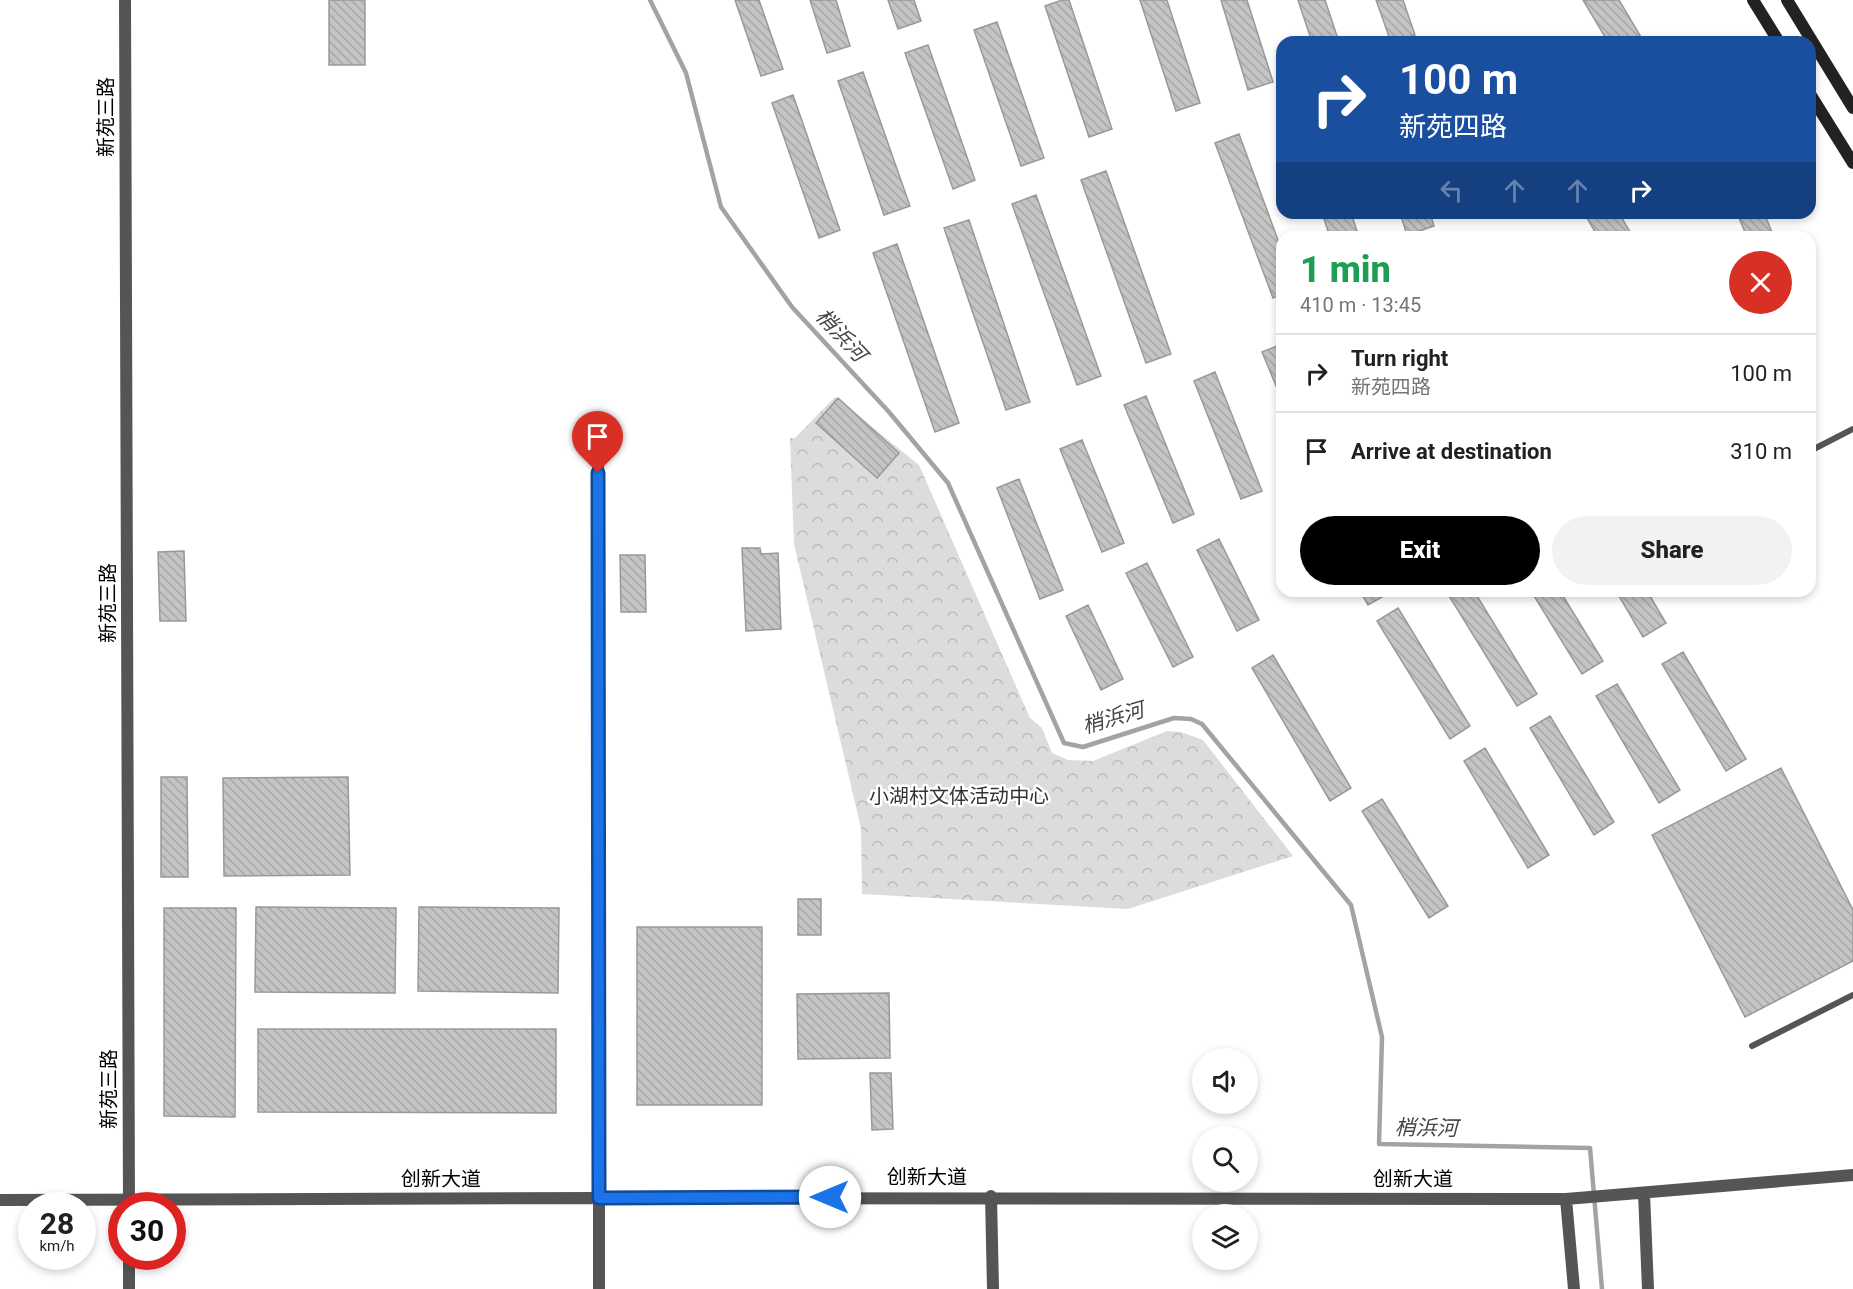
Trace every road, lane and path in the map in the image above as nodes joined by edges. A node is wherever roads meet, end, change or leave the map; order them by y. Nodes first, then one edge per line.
1 (125, 0) edge
2 (1753, 0) edge
3 (1787, 0) edge
4 (1775, 36) edge
5 (1809, 36) edge
6 (1816, 47) edge
7 (1816, 104) edge
8 (1853, 108) edge
9 (1853, 163) edge
10 (1853, 429) edge
11 (1816, 448) edge
12 (598, 450) dead end
13 (1853, 995) edge
14 (1752, 1046) dead end
15 (1853, 1174) edge
16 (129, 1192) edge
17 (1644, 1193) junction
18 (991, 1196) junction
19 (599, 1198) junction
20 (1566, 1199) junction
21 (0, 1200) edge
22 (186, 1202) edge
23 (108, 1203) edge
24 (129, 1270) edge
25 (129, 1289) edge
26 (599, 1289) edge
27 (993, 1289) edge
28 (1574, 1289) edge
29 (1648, 1289) edge

1 - 16 street, 新苑三路
2 - 4 main road
3 - 5 main road
6 - 8 main road
7 - 9 main road
10 - 11 lane
12 - 19 street
13 - 14 lane
15 - 17 street, 创新大道
17 - 20 street, 创新大道
17 - 29 street
18 - 19 street, 创新大道
18 - 20 street, 创新大道
18 - 27 street
19 - 22 street, 创新大道
19 - 26 street
20 - 28 street
21 - 23 street, 创新大道
24 - 25 street

